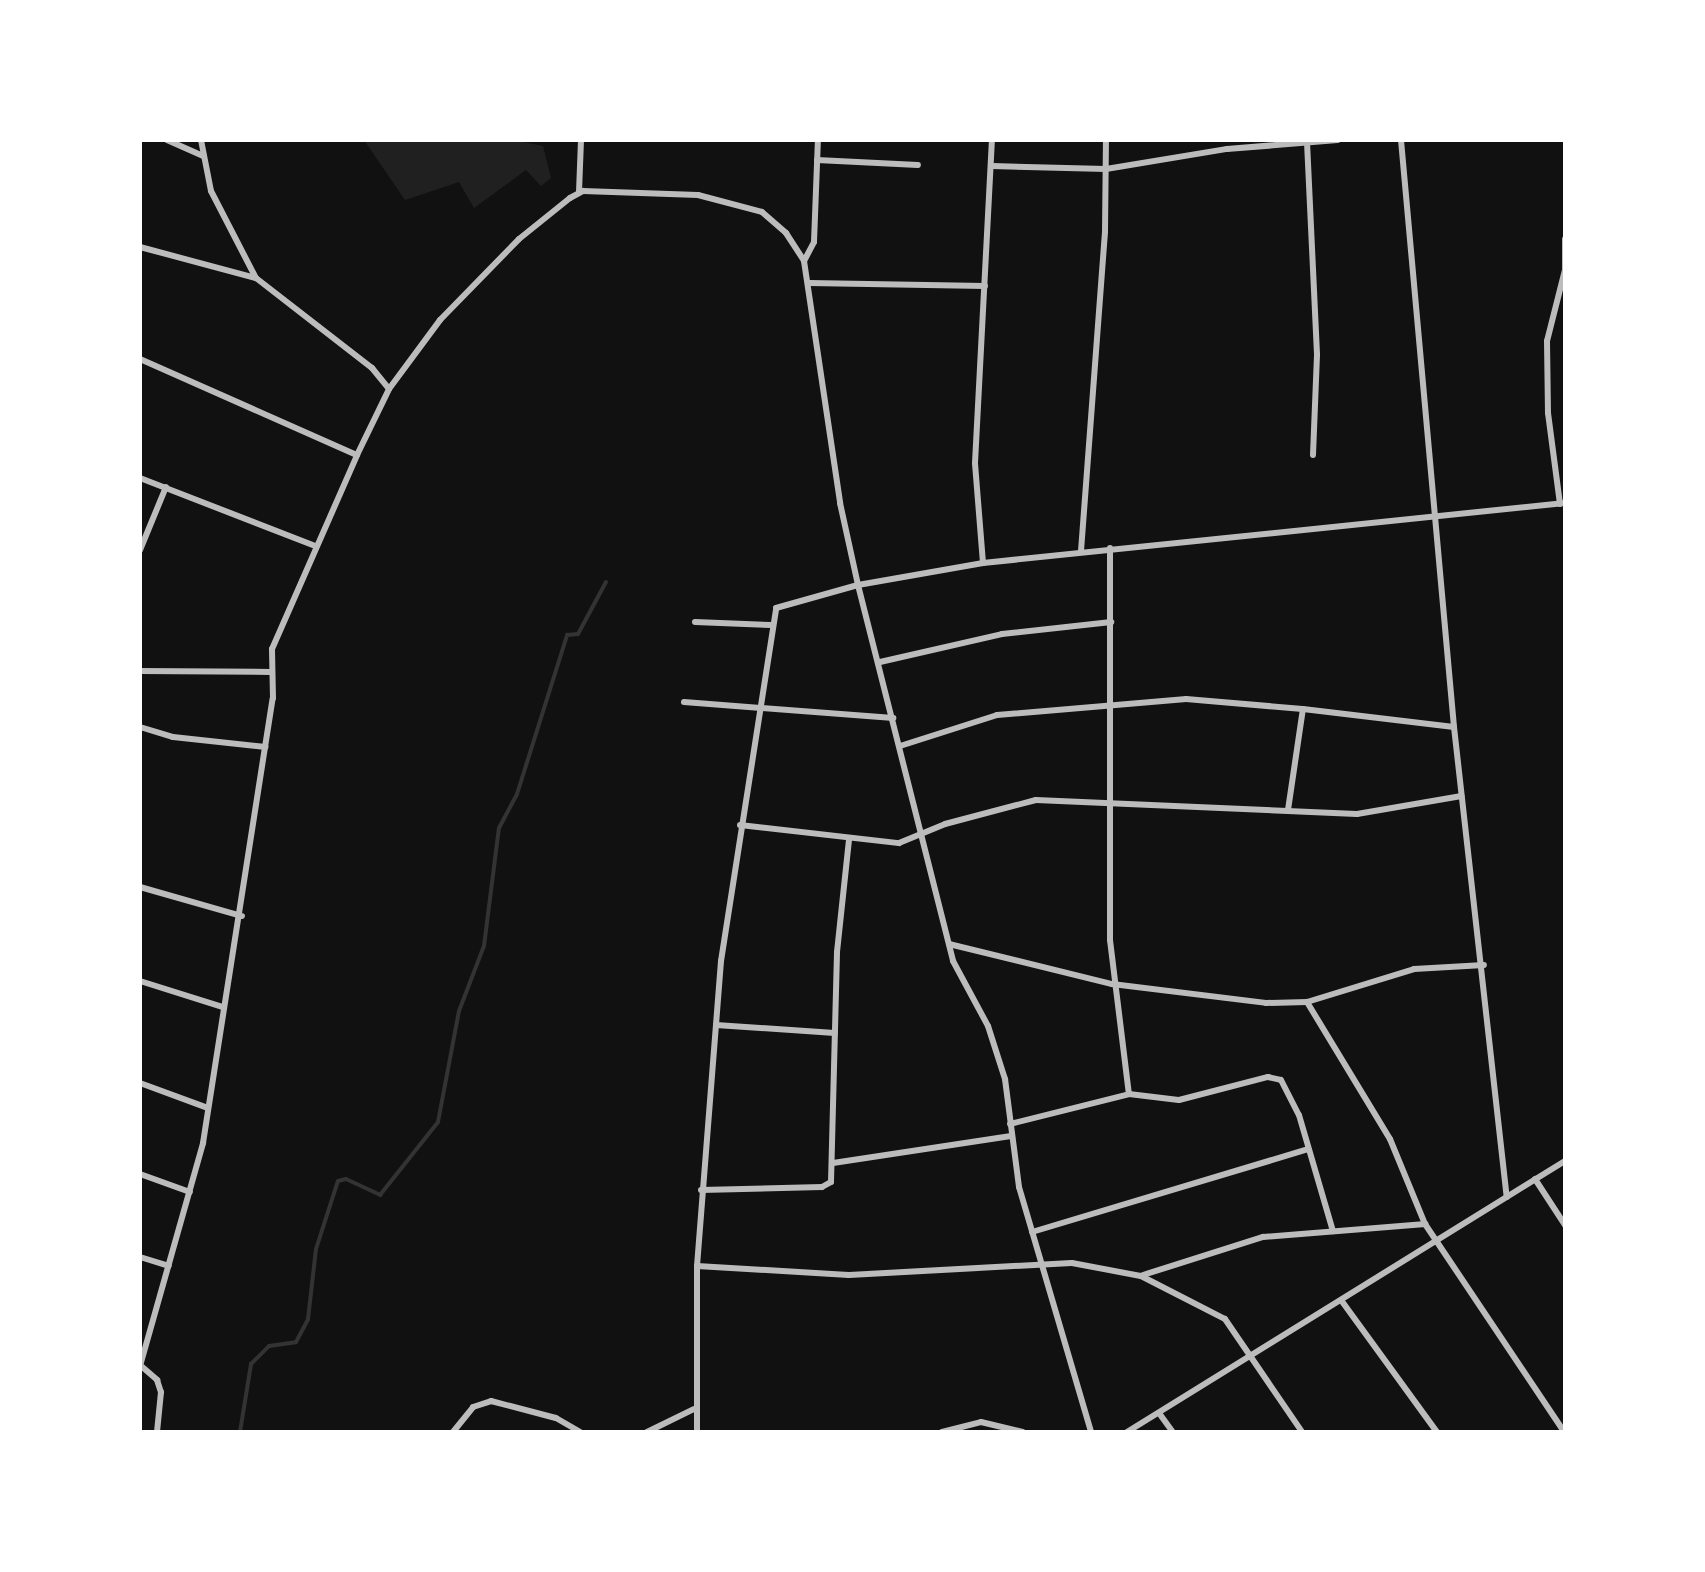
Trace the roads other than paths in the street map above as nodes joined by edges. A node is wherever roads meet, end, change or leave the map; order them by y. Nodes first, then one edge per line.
1 (167, 140) edge
2 (201, 140) edge
3 (581, 140) edge
4 (818, 140) edge
5 (992, 140) edge
6 (1106, 140) edge
7 (1338, 140) edge
8 (1401, 140) edge
9 (1307, 142) edge
10 (1247, 144) edge
11 (203, 156) junction
12 (817, 160) junction
13 (918, 165) dead end
14 (992, 166) junction
15 (1106, 169) junction
16 (579, 192) junction
17 (1565, 239) edge
18 (140, 247) edge
19 (804, 261) junction
20 (256, 278) junction
21 (809, 283) junction
22 (985, 286) junction
23 (1562, 296) edge
24 (140, 359) edge
25 (389, 389) junction
26 (357, 455) junction
27 (1313, 455) dead end
28 (140, 478) edge
29 (166, 487) junction
30 (1563, 503) edge
31 (1433, 518) junction
32 (315, 546) junction
33 (1110, 548) junction
34 (140, 550) edge
35 (1081, 551) junction
36 (983, 563) junction
37 (858, 585) junction
38 (695, 622) dead end
39 (1111, 622) junction
40 (771, 625) junction
41 (880, 662) junction
42 (140, 671) edge
43 (271, 672) junction
44 (684, 702) dead end
45 (1111, 707) junction
46 (1303, 709) junction
47 (758, 712) junction
48 (893, 718) junction
49 (140, 727) edge
50 (1454, 727) junction
51 (900, 746) junction
52 (265, 747) junction
53 (1461, 796) junction
54 (1109, 799) junction
55 (1288, 810) junction
56 (740, 825) junction
57 (920, 836) junction
58 (849, 839) junction
59 (140, 887) edge
60 (242, 916) junction
61 (949, 944) junction
62 (1484, 965) junction
63 (140, 981) edge
64 (1112, 984) junction
65 (1307, 1002) junction
66 (223, 1007) junction
67 (716, 1025) junction
68 (835, 1033) junction
69 (140, 1083) edge
70 (1129, 1094) junction
71 (208, 1108) junction
72 (1010, 1124) junction
73 (1011, 1136) junction
74 (1308, 1149) junction
75 (1565, 1161) edge
76 (833, 1163) junction
77 (140, 1174) edge
78 (1535, 1179) junction
79 (701, 1190) junction
80 (190, 1192) junction
81 (1507, 1197) junction
82 (1425, 1224) junction
83 (1565, 1225) edge
84 (1333, 1231) junction
85 (1032, 1232) junction
86 (1438, 1240) junction
87 (140, 1257) edge
88 (169, 1266) junction
89 (697, 1266) junction
90 (1043, 1266) junction
91 (1141, 1276) junction
92 (1341, 1300) junction
93 (1254, 1356) junction
94 (140, 1366) edge
95 (694, 1409) junction
96 (1159, 1413) junction
97 (157, 1432) edge
98 (453, 1432) edge
99 (580, 1432) edge
100 (647, 1432) edge
101 (697, 1432) edge
102 (942, 1432) edge
103 (1023, 1432) edge
104 (1091, 1432) edge
105 (1127, 1432) edge
106 (1173, 1432) edge
107 (1302, 1432) edge
108 (1437, 1432) edge
109 (1564, 1432) edge

1 - 11 street
2 - 11 street
3 - 16 street
4 - 12 street
5 - 14 street
6 - 15 street
7 - 9 street
8 - 31 street
9 - 10 street
9 - 27 street
10 - 15 street
11 - 20 street
12 - 13 street
12 - 19 street
14 - 15 street
14 - 22 street
15 - 35 street
16 - 19 street
16 - 25 street
17 - 23 street
18 - 20 street
19 - 21 street
20 - 25 street
21 - 22 street
21 - 37 street
22 - 36 street
23 - 30 street
24 - 26 street
25 - 26 street
26 - 32 street
28 - 29 street
29 - 32 street
29 - 34 street
30 - 31 street
31 - 33 street
31 - 50 street
32 - 43 street
33 - 35 street
33 - 39 street
35 - 36 street
36 - 37 street
37 - 40 street
37 - 41 street
38 - 40 street
39 - 41 street
39 - 45 street
40 - 47 street
41 - 48 street
42 - 43 street
43 - 52 street
44 - 47 street
45 - 46 street
45 - 51 street
45 - 54 street
46 - 50 street
46 - 55 street
47 - 48 street
47 - 56 street
48 - 51 street
49 - 52 street
50 - 53 street
51 - 57 street
52 - 60 street
53 - 55 street
53 - 62 street
54 - 55 street
54 - 57 street
54 - 64 street
56 - 58 street
56 - 67 street
57 - 58 street
57 - 61 street
58 - 68 street
59 - 60 street
60 - 66 street
61 - 64 street
61 - 72 street
62 - 65 street
62 - 81 street
63 - 66 street
64 - 65 street
64 - 70 street
65 - 82 street
66 - 71 street
67 - 68 street
67 - 79 street
68 - 76 street
69 - 71 street
70 - 72 street
70 - 74 street
71 - 80 street
72 - 73 street
73 - 76 street
73 - 85 street
74 - 84 street
74 - 85 street
75 - 78 street
76 - 79 street
77 - 80 street
78 - 81 street
78 - 83 street
79 - 89 street
80 - 88 street
81 - 86 street
82 - 84 street
82 - 86 street
84 - 91 street
85 - 90 street
86 - 92 street
86 - 109 street
87 - 88 street
88 - 94 street
89 - 90 street
89 - 95 street
90 - 91 street
90 - 104 street
91 - 93 street
92 - 93 street
92 - 108 street
93 - 96 street
93 - 107 street
94 - 97 street
95 - 100 street
95 - 101 street
96 - 105 street
96 - 106 street
98 - 99 street
102 - 103 street

